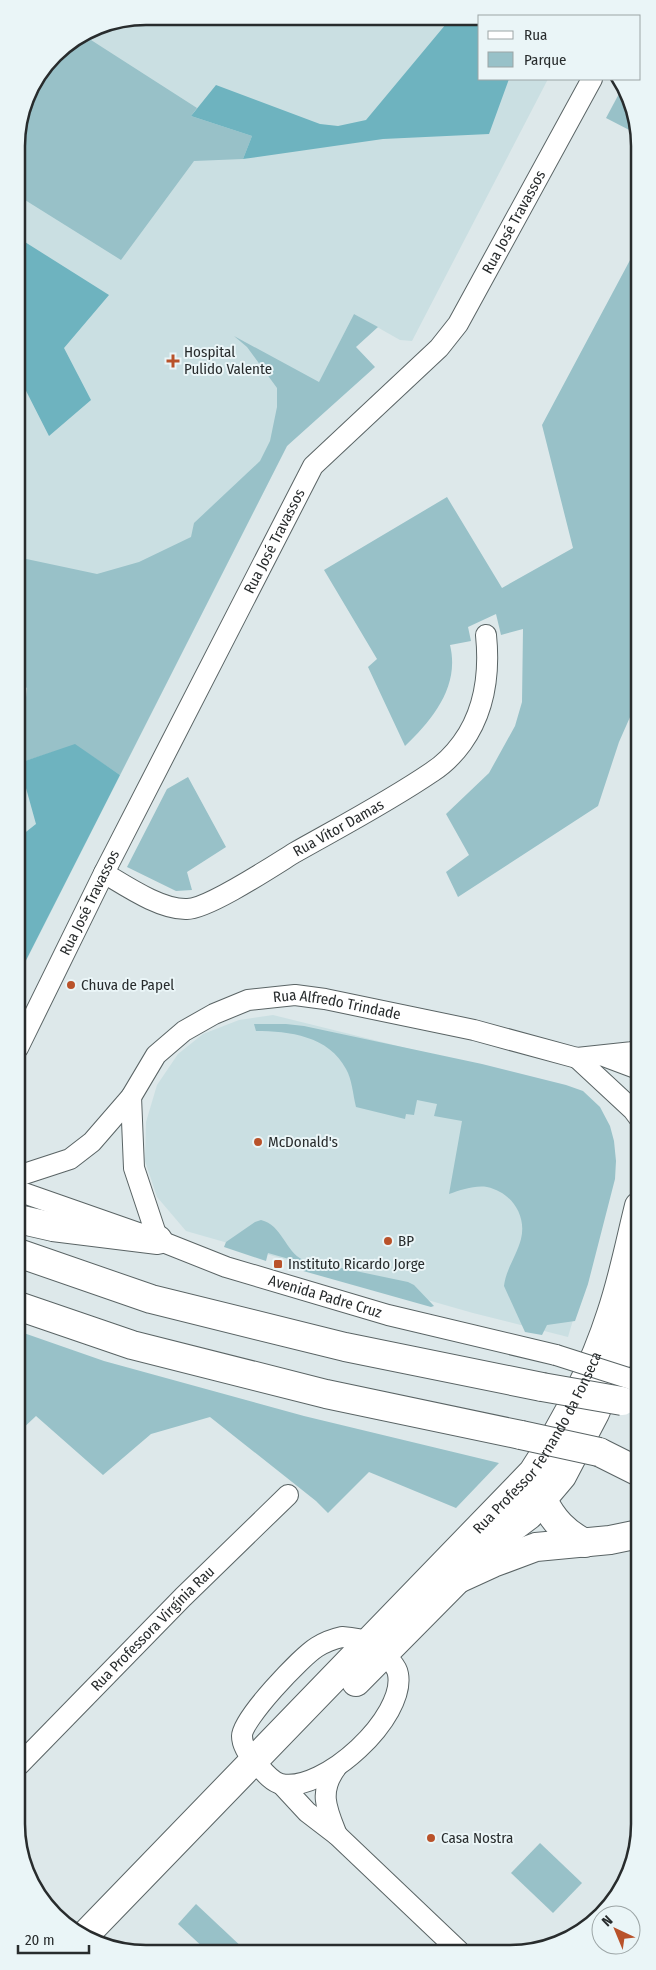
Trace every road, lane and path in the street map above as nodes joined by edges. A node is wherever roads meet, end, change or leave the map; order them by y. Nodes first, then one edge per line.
1 (591, 80) edge
2 (486, 635) dead end
3 (104, 873) junction
4 (25, 1034) edge
5 (631, 1052) edge
6 (602, 1055) junction
7 (577, 1058) junction
8 (631, 1066) edge
9 (131, 1096) junction
10 (631, 1108) edge
11 (25, 1174) edge
12 (25, 1193) edge
13 (25, 1221) edge
14 (631, 1237) edge
15 (158, 1240) junction
16 (25, 1255) edge
17 (25, 1308) edge
18 (631, 1321) edge
19 (631, 1390) edge
20 (631, 1391) edge
21 (554, 1441) junction
22 (600, 1452) junction
23 (631, 1456) edge
24 (631, 1468) edge
25 (288, 1495) dead end
26 (543, 1500) junction
27 (631, 1535) edge
28 (585, 1543) junction
29 (458, 1579) junction
30 (377, 1648) junction
31 (25, 1759) edge
32 (336, 1768) junction
33 (267, 1773) junction
34 (337, 1835) junction
35 (90, 1931) edge
36 (108, 1939) edge
37 (453, 1945) edge

1 - 3 street, Rua José Travassos
2 - 3 street, Rua Vítor Damas
3 - 4 street, Rua José Travassos
5 - 6 street, Rua Alfredo Trindade
6 - 7 street, Rua Alfredo Trindade
6 - 8 street, Rua Alfredo Trindade
7 - 9 street, Rua Alfredo Trindade
7 - 10 street, Rua Alfredo Trindade
9 - 11 street, Rua Alfredo Trindade
9 - 15 street
12 - 15 street, Avenida Padre Cruz
13 - 15 main road
14 - 21 main road, Rua Professor Fernando da Fonseca
15 - 19 street, Avenida Padre Cruz, bridge
16 - 20 main road, Avenida Padre Cruz, bridge
17 - 22 main road, bridge
18 - 26 main road, Rua Professor Fernando da Fonseca
21 - 26 main road
21 - 30 main road, Rua Professor Fernando da Fonseca
22 - 23 main road
22 - 24 main road
25 - 31 street, Rua Professora Virgínia Rau
26 - 28 main road
26 - 29 main road, Rua Professor Fernando da Fonseca
27 - 28 main road
28 - 29 main road
29 - 30 main road, Rua Professor Fernando da Fonseca
30 - 32 street
30 - 33 main road, Rua Professor Fernando da Fonseca
30 - 33 street
32 - 33 street
32 - 34 street
33 - 34 street
33 - 35 main road, Rua Professor Fernando da Fonseca
33 - 36 main road, Rua Professor Fernando da Fonseca
34 - 37 street

